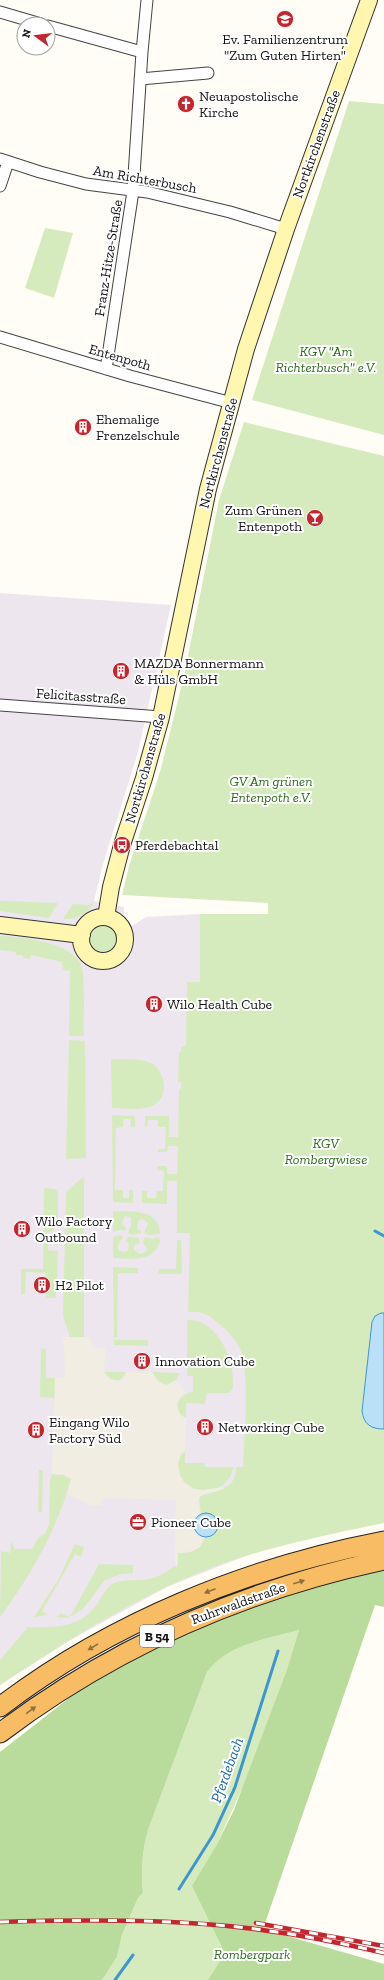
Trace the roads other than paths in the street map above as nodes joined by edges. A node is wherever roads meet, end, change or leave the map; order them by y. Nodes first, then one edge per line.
1 (147, 0) edge
2 (369, 0) edge
3 (0, 12) edge
4 (16, 17) edge
5 (56, 28) edge
6 (142, 52) junction
7 (208, 73) dead end
8 (140, 79) junction
9 (4, 161) edge
10 (0, 186) edge
11 (133, 191) junction
12 (286, 229) junction
13 (0, 337) edge
14 (106, 369) junction
15 (232, 403) junction
16 (0, 705) edge
17 (161, 717) junction
18 (106, 917) junction
19 (0, 925) edge
20 (82, 935) junction
21 (384, 1541) edge
22 (384, 1560) edge
23 (0, 1707) edge
24 (0, 1733) edge

1 - 6 street, Franz-Hitze-Straße
2 - 12 main road, Nortkirchenstraße
3 - 4 street
5 - 6 street
6 - 8 street, Franz-Hitze-Straße
7 - 8 street
8 - 11 street, Franz-Hitze-Straße
9 - 10 street
9 - 11 street, Am Richterbusch
11 - 12 street, Am Richterbusch
11 - 14 street, Franz-Hitze-Straße
12 - 15 main road, Nortkirchenstraße
13 - 14 street, Entenpoth
14 - 15 street, Entenpoth
15 - 17 main road, Nortkirchenstraße
16 - 17 street, Felicitasstraße
17 - 18 main road, Nortkirchenstraße
18 - 20 main road
18 - 20 main road
19 - 20 main road
21 -> 23 highway, Ruhrwaldstraße / B 54
24 -> 22 highway, Ruhrwaldstraße / B 54

